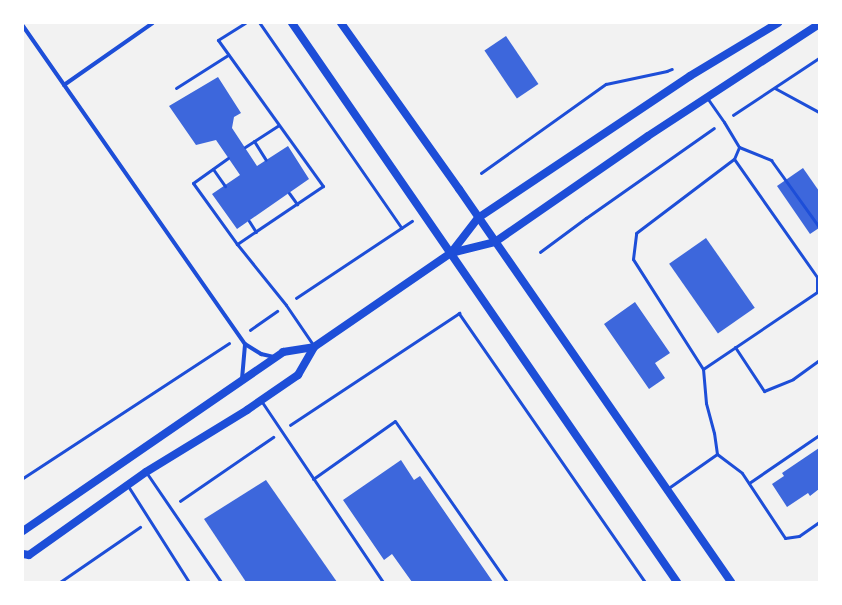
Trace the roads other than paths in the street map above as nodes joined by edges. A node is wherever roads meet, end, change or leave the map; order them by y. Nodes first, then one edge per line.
1 (153, 23) edge
2 (245, 23) edge
3 (292, 23) edge
4 (341, 23) edge
5 (778, 23) edge
6 (819, 24) edge
7 (23, 26) edge
8 (228, 55) junction
9 (64, 85) junction
10 (176, 88) dead end
11 (707, 98) junction
12 (279, 125) junction
13 (254, 141) junction
14 (244, 147) dead end
15 (739, 147) junction
16 (228, 158) dead end
17 (734, 159) junction
18 (266, 160) dead end
19 (213, 169) junction
20 (225, 186) dead end
21 (289, 193) dead end
22 (297, 204) junction
23 (478, 218) junction
24 (249, 221) dead end
25 (819, 227) edge
26 (256, 232) junction
27 (495, 242) junction
28 (237, 244) junction
29 (451, 253) junction
30 (244, 344) junction
31 (314, 347) junction
32 (735, 347) junction
33 (275, 357) junction
34 (819, 360) edge
35 (703, 369) junction
36 (242, 380) junction
37 (261, 400) junction
38 (819, 435) edge
39 (717, 454) junction
40 (146, 472) junction
41 (313, 479) junction
42 (749, 483) junction
43 (127, 485) junction
44 (667, 489) junction
45 (819, 522) edge
46 (23, 531) edge
47 (23, 554) edge
48 (189, 582) edge
49 (221, 582) edge
50 (382, 582) edge
51 (507, 582) edge
52 (676, 582) edge
53 (731, 582) edge

1 - 9 street
2 - 8 lane
3 - 29 main road
4 - 23 main road
5 - 23 main road
6 - 11 main road
7 - 9 street
8 - 10 lane
8 - 12 lane
9 - 30 street
11 - 15 lane
11 - 27 main road
12 - 13 lane
12 - 22 lane
13 - 14 lane
13 - 18 lane
15 - 17 lane
15 - 25 lane
16 - 19 lane
17 - 32 lane
17 - 35 lane
19 - 20 lane
19 - 28 lane
21 - 22 lane
22 - 26 lane
23 - 27 main road
23 - 29 main road
24 - 26 lane
26 - 28 lane
27 - 29 main road
27 - 44 main road
28 - 31 lane
29 - 31 main road
29 - 52 main road
30 - 33 street
30 - 36 street
31 - 33 main road
31 - 37 main road
32 - 34 lane
32 - 35 lane
33 - 36 main road
35 - 39 lane
36 - 46 main road
37 - 40 main road
37 - 41 lane
38 - 42 lane
39 - 42 lane
39 - 44 lane
40 - 43 main road
40 - 49 lane
41 - 50 lane
41 - 51 lane
42 - 45 lane
43 - 47 main road
43 - 48 lane
44 - 53 main road

